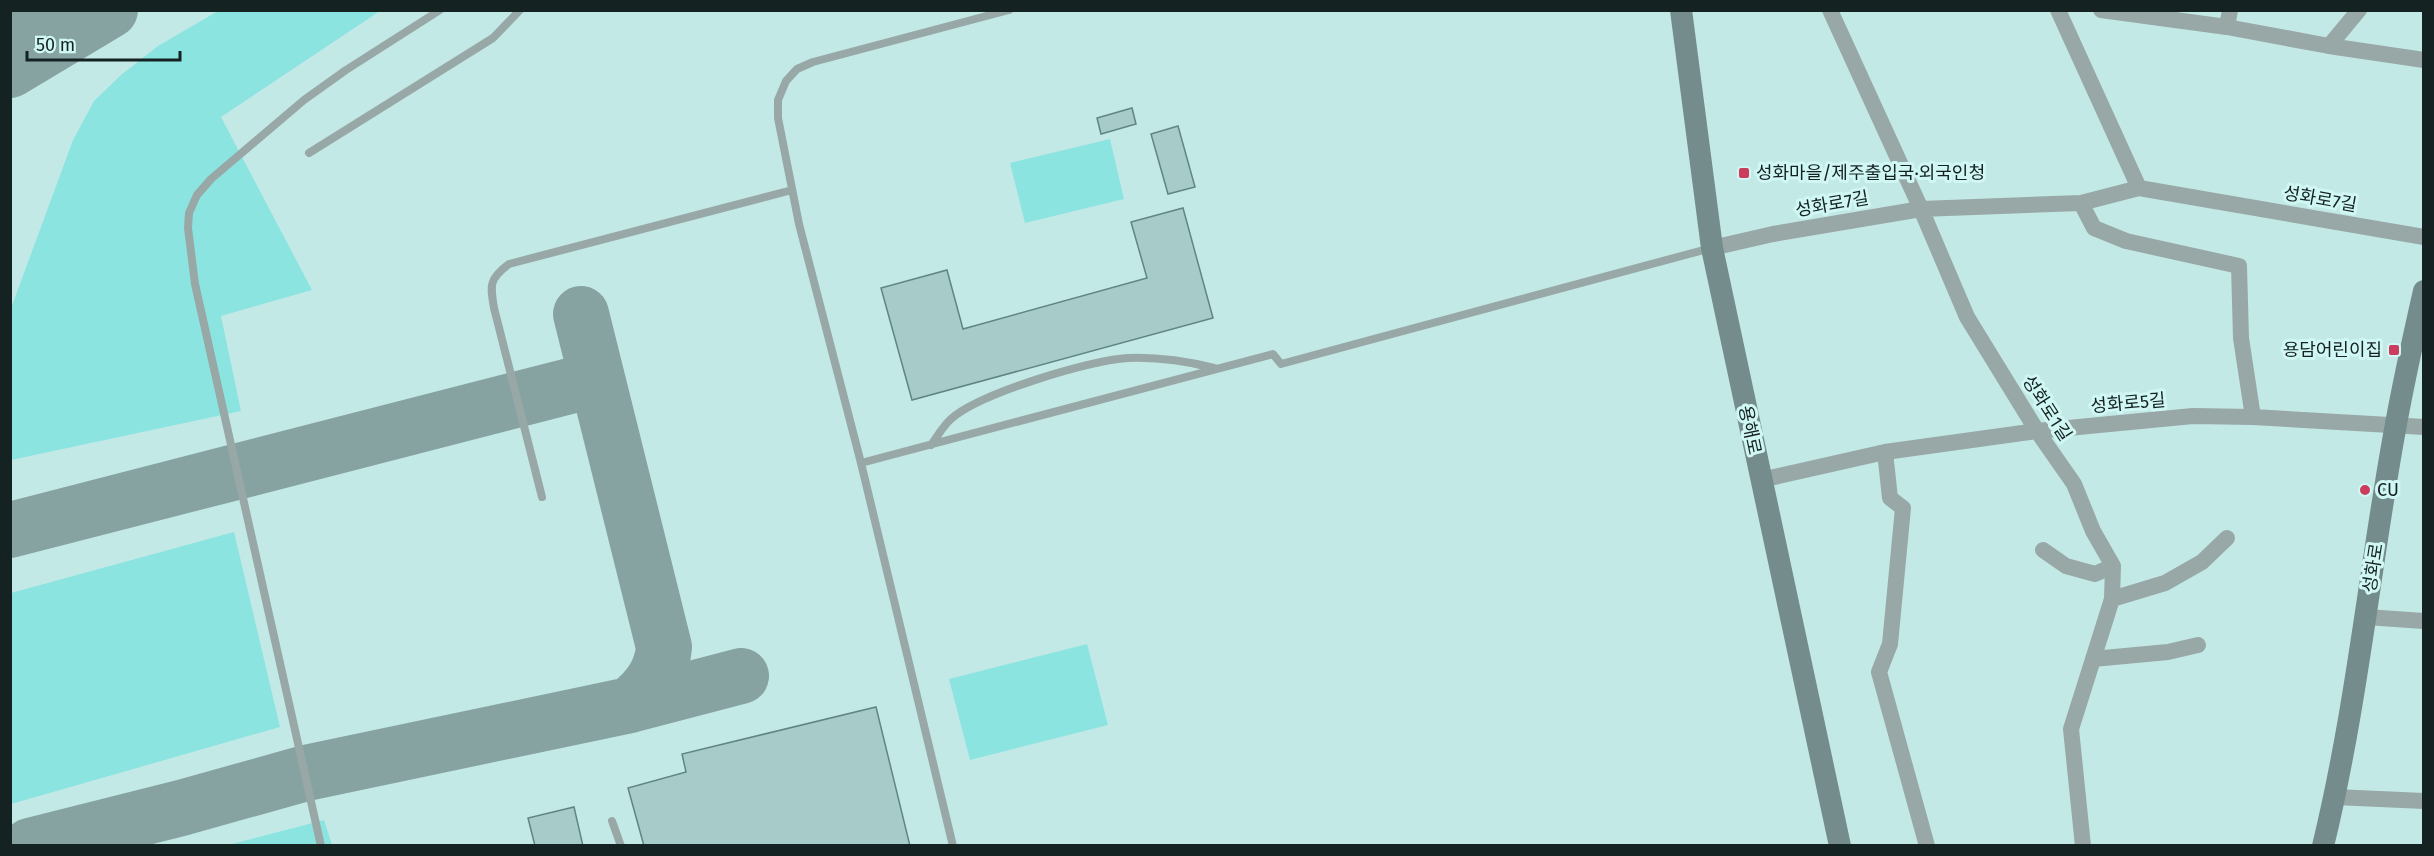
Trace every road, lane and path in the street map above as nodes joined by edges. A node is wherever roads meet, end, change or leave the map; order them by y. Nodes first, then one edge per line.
1 (440, 10) edge
2 (520, 10) edge
3 (1009, 10) edge
4 (1681, 10) edge
5 (1830, 10) edge
6 (2058, 10) edge
7 (2101, 10) edge
8 (2359, 10) edge
9 (2228, 19) edge
10 (2329, 46) junction
11 (2424, 60) edge
12 (309, 153) dead end
13 (2139, 188) junction
14 (792, 190) junction
15 (2081, 203) junction
16 (1922, 208) junction
17 (2424, 237) edge
18 (1712, 248) junction
19 (2424, 291) edge
20 (1217, 369) junction
21 (2253, 417) junction
22 (2396, 425) junction
23 (2424, 428) edge
24 (2037, 431) junction
25 (931, 445) junction
26 (1885, 452) junction
27 (861, 463) junction
28 (1761, 480) junction
29 (542, 497) dead end
30 (2227, 538) dead end
31 (2043, 550) dead end
32 (2112, 566) junction
33 (2112, 599) junction
34 (2366, 617) junction
35 (2424, 621) edge
36 (2198, 645) dead end
37 (2093, 658) junction
38 (2334, 797) junction
39 (2424, 801) edge
40 (612, 821) dead end
41 (321, 846) edge
42 (621, 846) edge
43 (953, 846) edge
44 (1840, 846) edge
45 (1927, 846) edge
46 (2083, 846) edge
47 (2323, 846) edge

1 - 41 lane
2 - 12 lane
3 - 14 lane
4 - 18 main road, 용해로
5 - 16 street, 성화로1길
6 - 13 street
7 - 9 street
8 - 10 street
9 - 10 street
10 - 11 street
13 - 15 street, 성화로7길
13 - 17 street, 성화로7길
14 - 27 lane
14 - 29 lane
15 - 16 street, 성화로7길
15 - 21 street
16 - 18 street, 성화로7길
16 - 24 street, 성화로1길
18 - 20 lane
18 - 28 main road, 용해로
19 - 22 main road, 성화로
20 - 25 lane
20 - 25 lane
21 - 22 street, 성화로5길
21 - 24 street, 성화로5길
22 - 23 street, 성화로5길
22 - 34 main road, 성화로
24 - 26 street, 성화로5길
24 - 32 street, 성화로1길
25 - 27 lane
26 - 28 street, 성화로5길
26 - 45 street
27 - 43 lane
28 - 44 main road, 용해로
30 - 33 street
31 - 32 street
32 - 33 street, 성화로1길
33 - 37 street, 성화로1길
34 - 35 street
34 - 38 main road, 성화로
36 - 37 street
37 - 46 street, 성화로1길
38 - 39 street
38 - 47 main road, 성화로
40 - 42 lane

